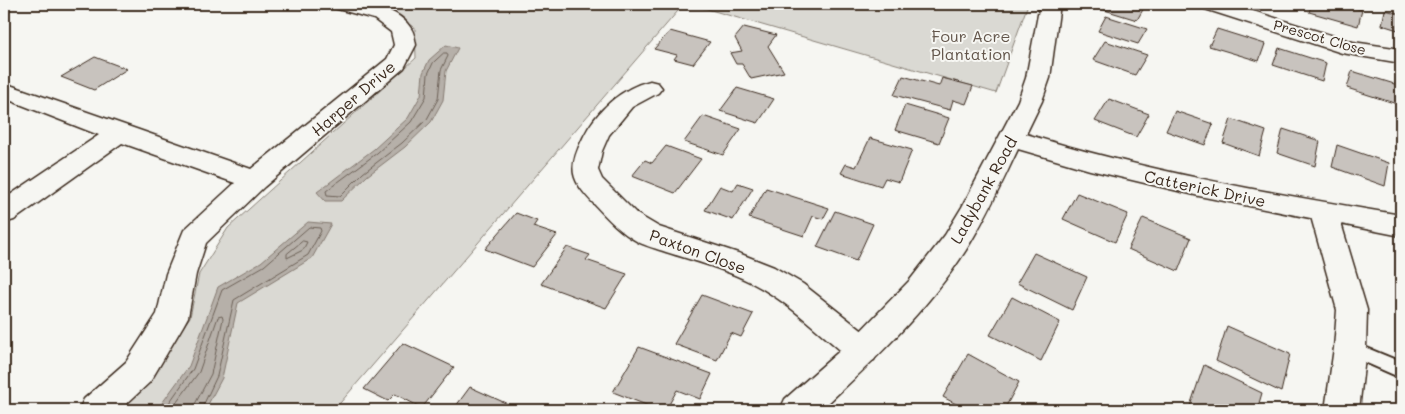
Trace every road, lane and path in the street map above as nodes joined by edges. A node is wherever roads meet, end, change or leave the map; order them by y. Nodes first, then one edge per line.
1 (341, 4) edge
2 (1050, 4) edge
3 (1212, 5) dead end
4 (1401, 56) edge
5 (650, 88) dead end
6 (4, 90) edge
7 (119, 133) junction
8 (1012, 138) junction
9 (255, 180) junction
10 (4, 213) edge
11 (1324, 213) junction
12 (1401, 226) edge
13 (1350, 348) junction
14 (862, 350) junction
15 (1401, 370) edge
16 (96, 410) edge
17 (797, 410) edge
18 (1342, 410) edge

1 - 9 street, Harper Drive
2 - 8 street, Ladybank Road
3 - 4 street, Prescot Close
5 - 14 street, Paxton Close
6 - 7 street
7 - 9 street
7 - 10 street
8 - 11 street, Catterick Drive
8 - 14 street, Ladybank Road
9 - 16 street, Harper Drive
11 - 12 street, Catterick Drive
11 - 13 street
13 - 15 lane
13 - 18 street
14 - 17 street, Ladybank Road

